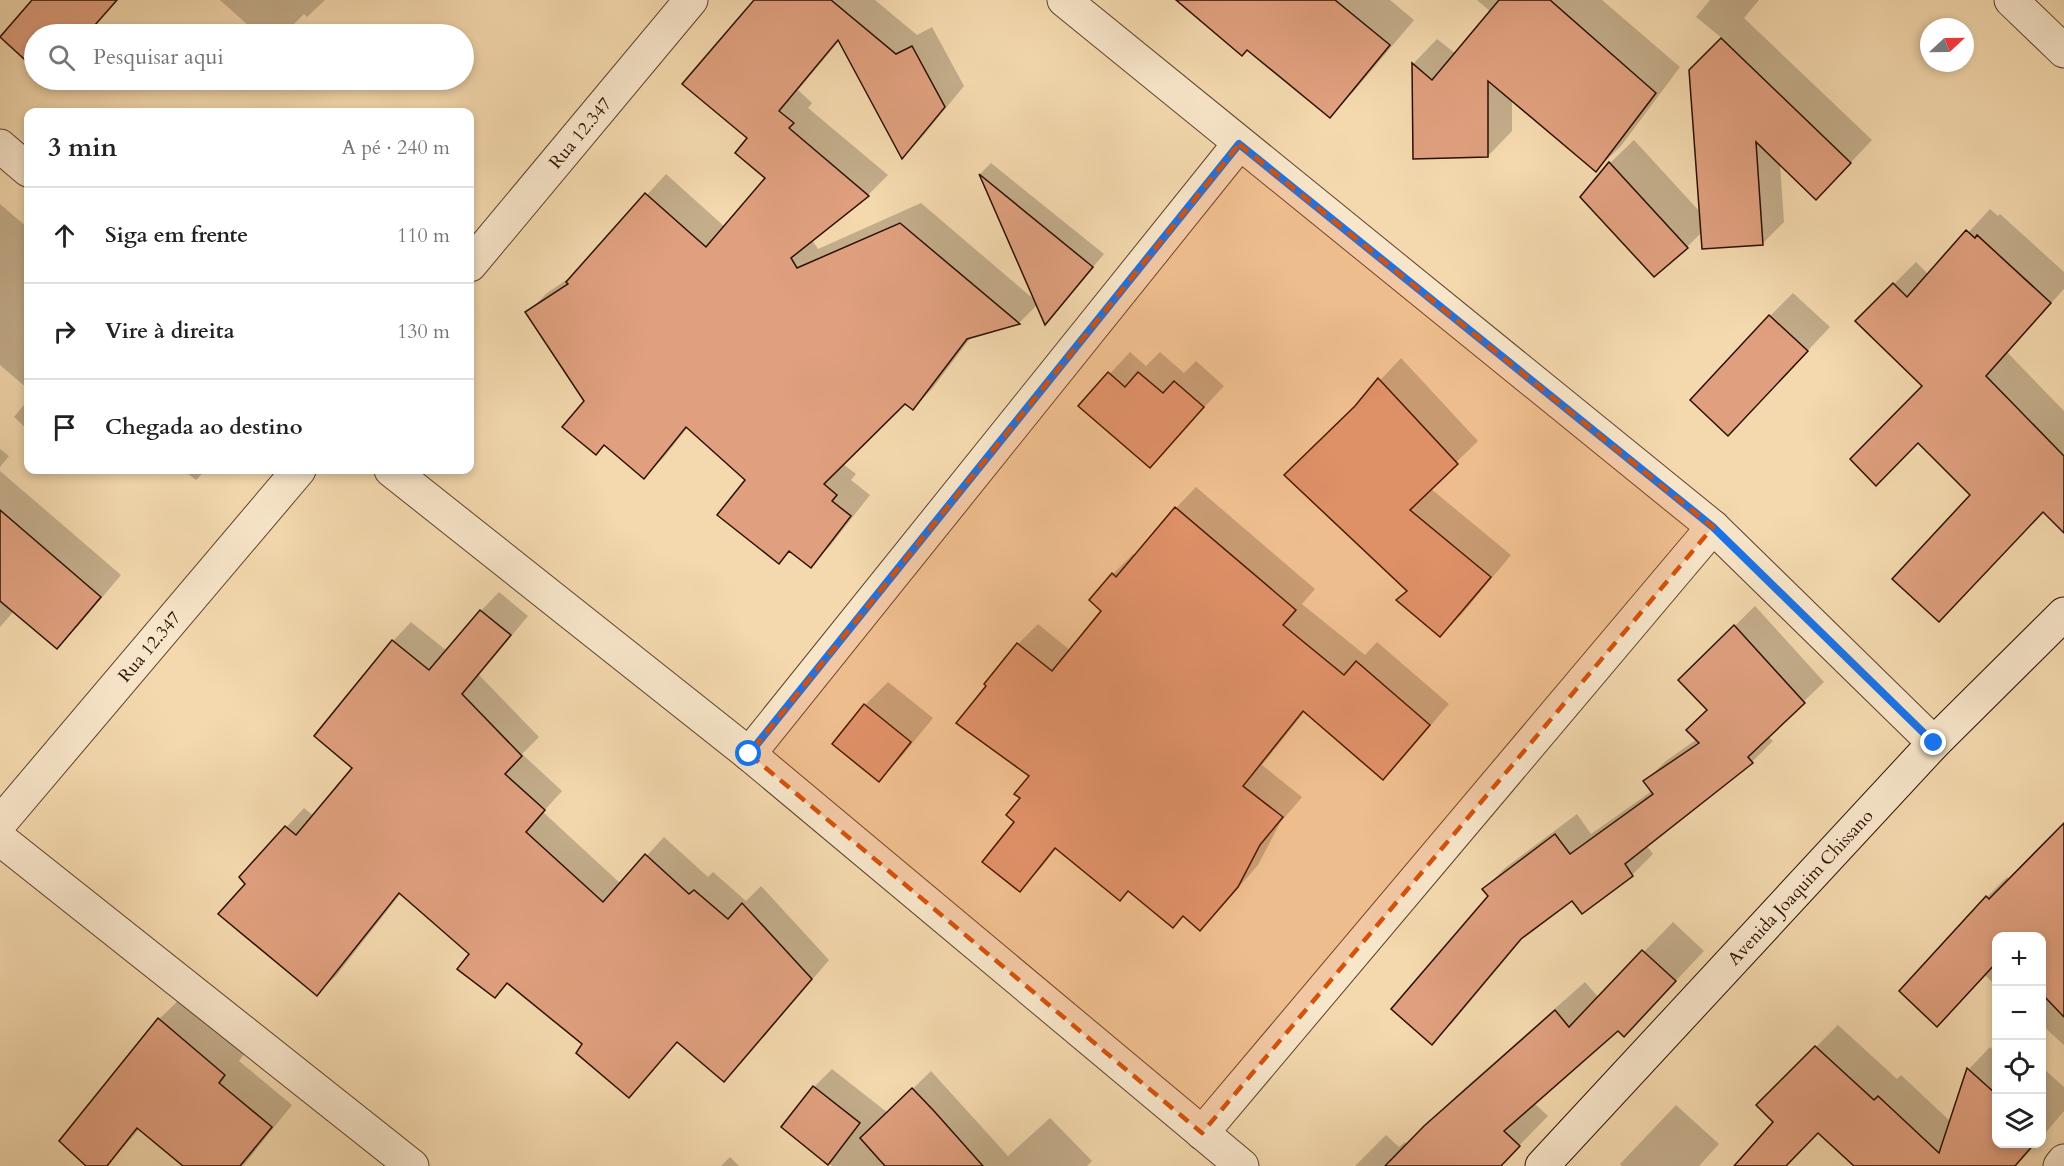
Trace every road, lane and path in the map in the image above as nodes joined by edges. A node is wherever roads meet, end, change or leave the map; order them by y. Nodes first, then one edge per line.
1 (691, 0) edge
2 (1064, 0) edge
3 (2011, 0) edge
4 (2064, 51) edge
5 (1239, 144) junction
6 (0, 146) edge
7 (24, 167) edge
8 (474, 260) edge
9 (296, 474) edge
10 (396, 474) edge
11 (1713, 527) junction
12 (2064, 614) edge
13 (1934, 743) junction
14 (749, 754) junction
15 (0, 823) edge
16 (0, 838) edge
17 (1202, 1133) junction
18 (2064, 1161) edge
19 (400, 1162) edge
20 (1242, 1166) edge
21 (1542, 1166) edge
22 (2060, 1166) edge

1 - 8 street, Rua 12.347
2 - 5 street
3 - 4 street
5 - 11 street
5 - 14 street
6 - 7 street
9 - 15 street, Rua 12.347
10 - 14 street
11 - 13 street
11 - 17 street
12 - 13 street, Avenida Joaquim Chissano
13 - 21 street, Avenida Joaquim Chissano
14 - 17 street
16 - 19 street
17 - 20 street
18 - 22 street

